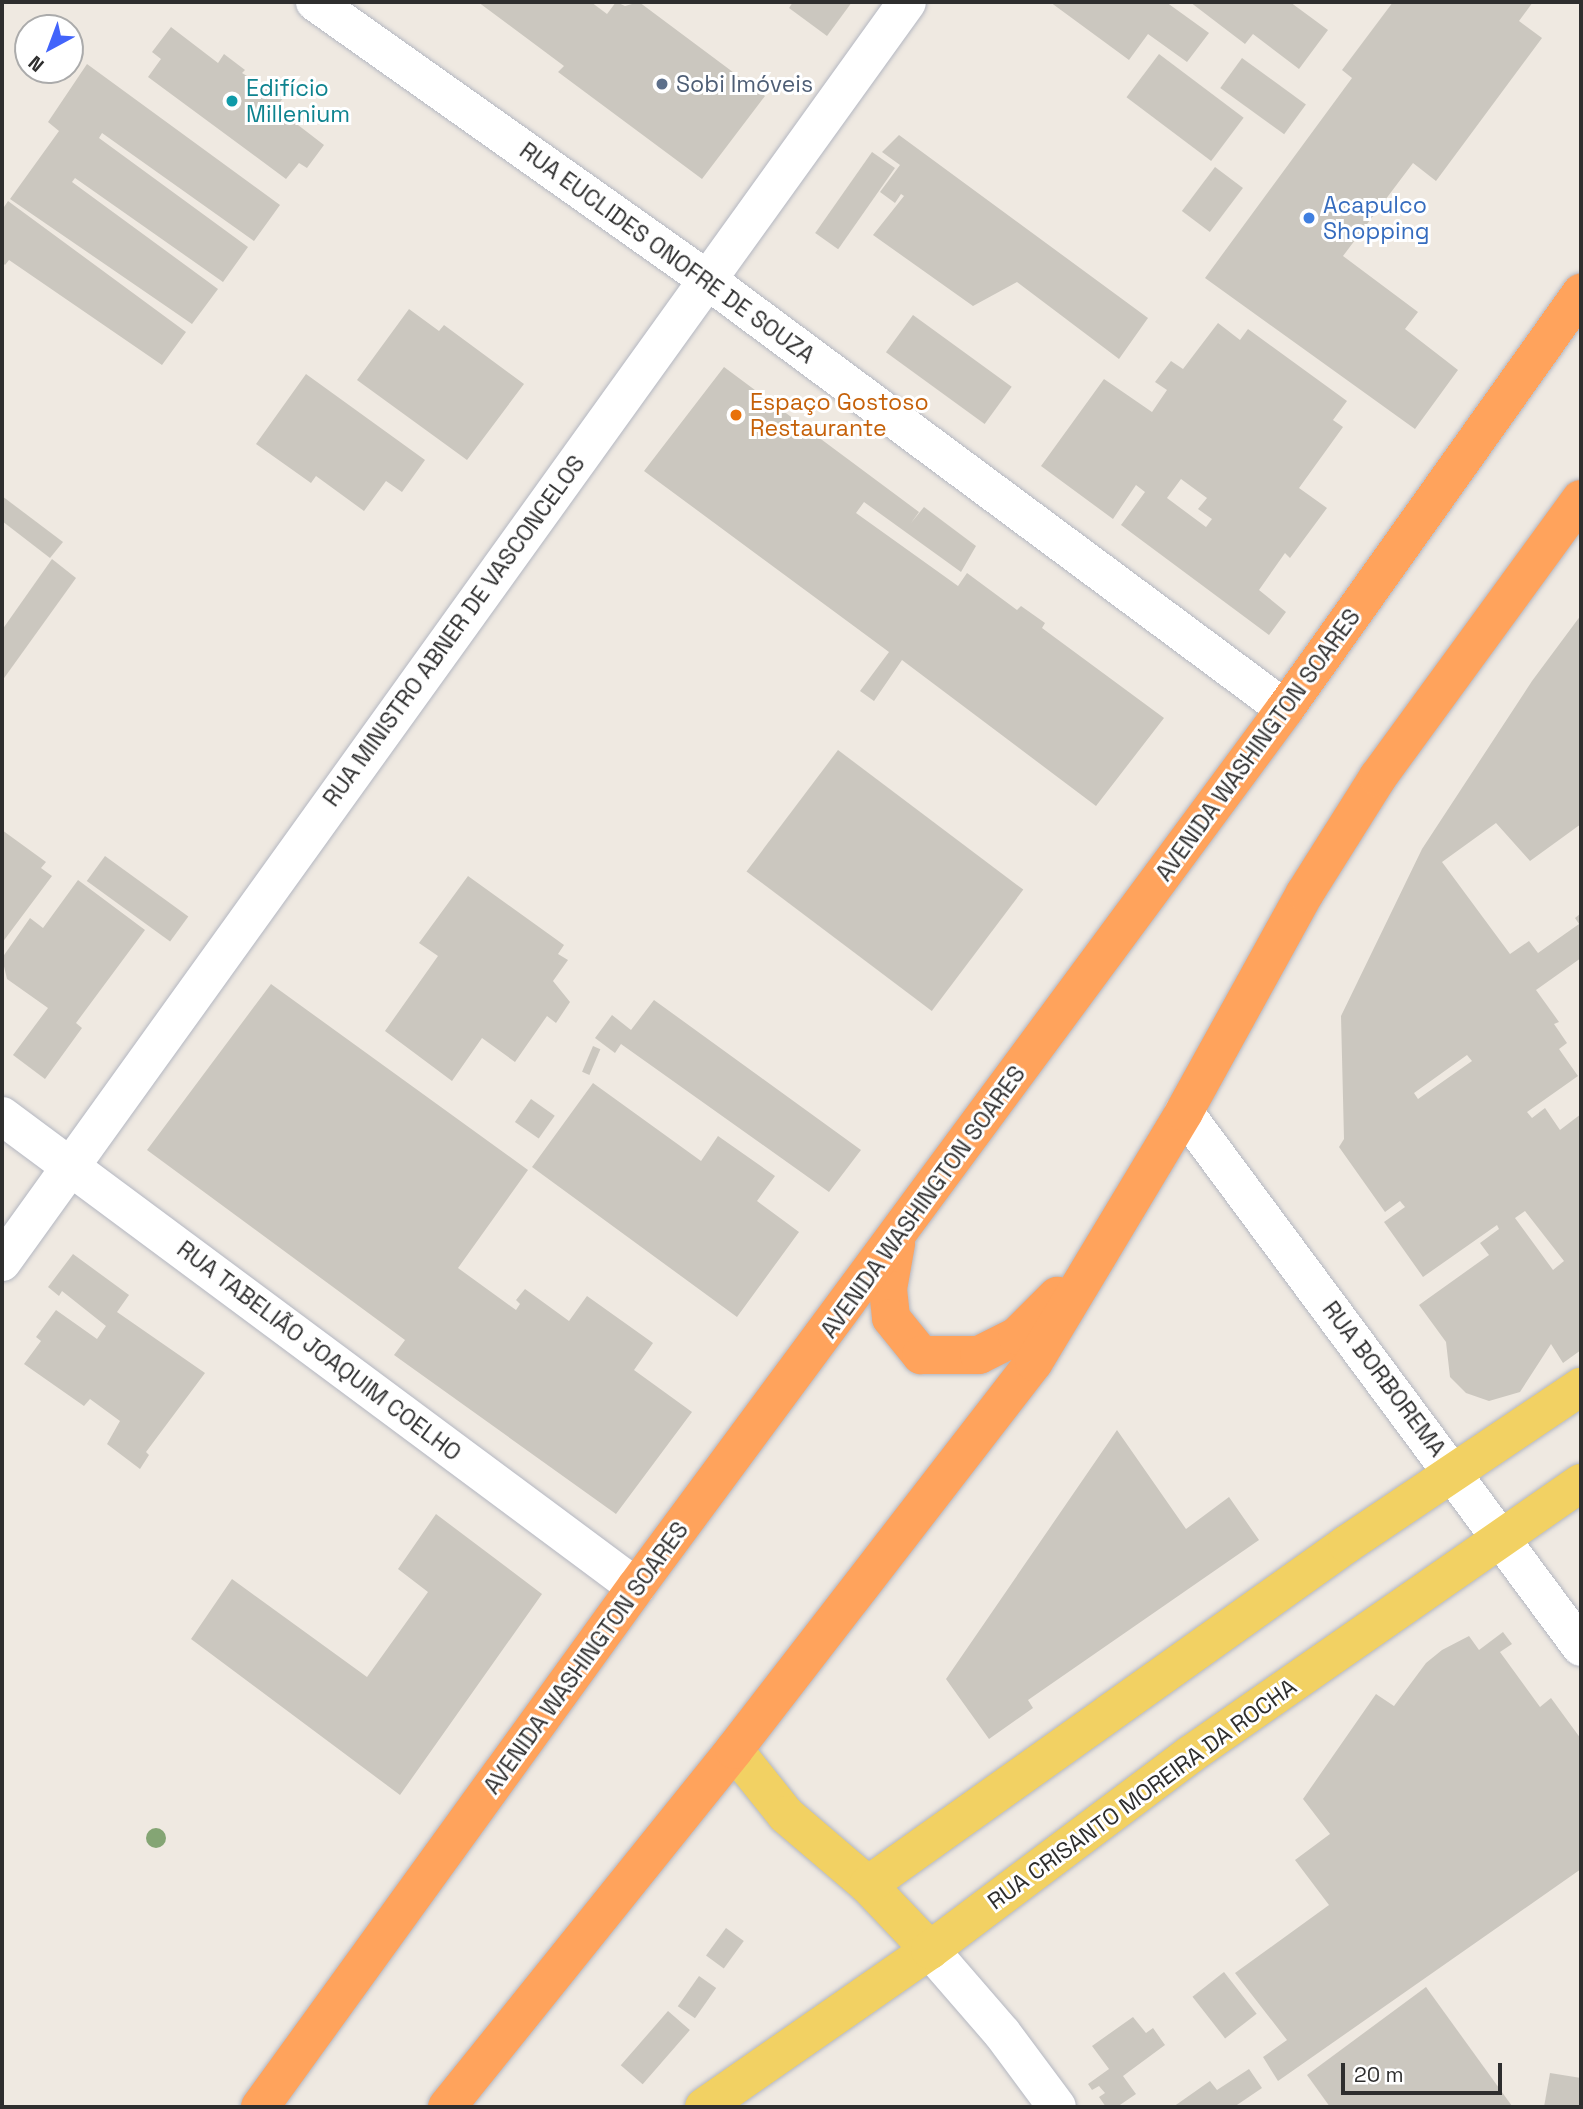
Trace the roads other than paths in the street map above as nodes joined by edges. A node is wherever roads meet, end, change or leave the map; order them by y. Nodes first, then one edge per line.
1 (315, 2) edge
2 (907, 2) edge
3 (706, 279) junction
4 (1581, 293) edge
5 (1581, 499) edge
6 (1285, 709) junction
7 (1184, 1112) junction
8 (2, 1116) edge
9 (71, 1166) junction
10 (897, 1239) junction
11 (1096, 1258) junction
12 (2, 1262) edge
13 (1581, 1387) edge
14 (1454, 1473) junction
15 (1581, 1483) edge
16 (1502, 1538) junction
17 (636, 1587) junction
18 (1581, 1647) edge
19 (734, 1750) junction
20 (869, 1885) junction
21 (930, 1950) junction
22 (260, 2107) edge
23 (447, 2107) edge
24 (704, 2107) edge
25 (1057, 2107) edge

1 - 3 street, RUA EUCLIDES ONOFRE DE SOUZA
2 - 3 street, RUA MINISTRO ABNER DE VASCONCELOS
3 - 6 street, RUA EUCLIDES ONOFRE DE SOUZA
3 - 9 street, RUA MINISTRO ABNER DE VASCONCELOS
4 - 6 highway, AVENIDA WASHINGTON SOARES
5 - 7 highway
6 - 10 highway, AVENIDA WASHINGTON SOARES
7 - 11 highway
7 - 14 street, RUA BORBOREMA
8 - 9 street, RUA TABELIÃO JOAQUIM COELHO
9 - 12 street, RUA MINISTRO ABNER DE VASCONCELOS
9 - 17 street, RUA TABELIÃO JOAQUIM COELHO
10 - 11 highway
10 - 17 highway, AVENIDA WASHINGTON SOARES
11 - 19 highway
13 - 14 main road
14 - 16 street, RUA BORBOREMA
14 - 20 main road
15 - 16 main road, RUA CRISANTO MOREIRA DA ROCHA
16 - 18 street, RUA BORBOREMA
16 - 21 main road, RUA CRISANTO MOREIRA DA ROCHA
17 - 22 highway, AVENIDA WASHINGTON SOARES
19 - 20 main road
19 - 23 highway
20 - 21 main road
21 - 24 main road, RUA CRISANTO MOREIRA DA ROCHA
21 - 25 street

